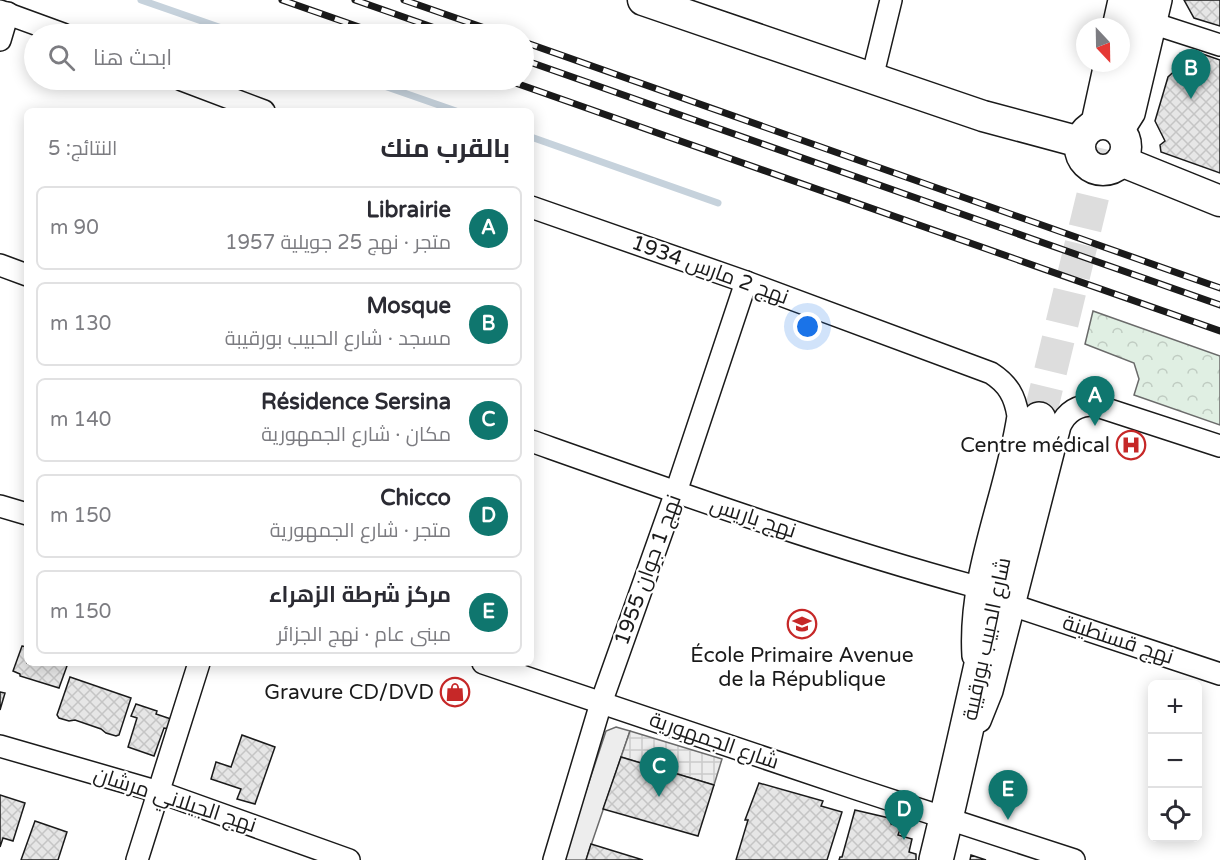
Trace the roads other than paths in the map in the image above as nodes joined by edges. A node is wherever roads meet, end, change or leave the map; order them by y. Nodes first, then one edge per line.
1 (643, 0) edge
2 (891, 0) edge
3 (1119, 0) edge
4 (1161, 0) edge
5 (4, 12) edge
6 (1148, 12) edge
7 (1115, 18) edge
8 (36, 24) edge
9 (0, 40) edge
10 (1220, 45) edge
11 (1102, 72) edge
12 (872, 78) junction
13 (208, 90) edge
14 (1116, 100) tunnel mouth
15 (256, 108) edge
16 (1085, 134) junction
17 (1121, 147) junction
18 (1219, 201) edge
19 (534, 208) edge
20 (0, 265) edge
21 (24, 274) edge
22 (746, 282) junction
23 (1039, 419) tunnel mouth
24 (534, 442) edge
25 (1220, 446) edge
26 (676, 492) junction
27 (0, 506) edge
28 (24, 513) edge
29 (1026, 516) junction
30 (977, 587) junction
31 (1015, 606) junction
32 (199, 666) edge
33 (492, 666) edge
34 (1220, 674) edge
35 (978, 680) junction
36 (601, 703) junction
37 (964, 743) junction
38 (0, 746) edge
39 (159, 792) junction
40 (946, 819) junction
41 (136, 860) edge
42 (349, 860) edge
43 (554, 860) edge
44 (936, 860) edge
45 (1074, 860) edge

1 - 12 street
2 - 12 street
3 - 7 street
4 - 6 street
5 - 8 street
5 - 9 street
6 - 10 street
6 - 14 main road
6 - 17 street
11 - 16 street
12 - 16 street
13 - 15 street
16 - 17 street
16 - 17 street
17 - 18 street
19 - 22 street, نهج 2 مارس 1934
20 - 21 street
22 - 26 street, نهج 1 جوان 1955
22 - 30 street, نهج 2 مارس 1934
23 - 29 main road, شارع الحبيب بورقيبة
24 - 26 street, نهج باريس
25 - 29 street
26 - 30 street, نهج باريس
26 - 36 street, نهج 1 جوان 1955
27 - 28 street
29 - 31 street
29 - 35 main road, شارع الحبيب بورقيبة
30 - 35 street, نهج 2 مارس 1934
31 - 34 street, نهج قسنطينة
31 - 37 street
32 - 39 street
33 - 36 street, شارع الجمهورية
35 - 37 main road, شارع الحبيب بورقيبة
36 - 40 street, شارع الجمهورية
36 - 43 street, نهج 1 جوان 1955
37 - 40 main road, شارع الحبيب بورقيبة
38 - 39 street, نهج الجيلاني مرشان
39 - 41 street
39 - 42 street, نهج الجيلاني مرشان
40 - 44 main road, شارع الحبيب بورقيبة
40 - 45 street, شارع الجمهورية

